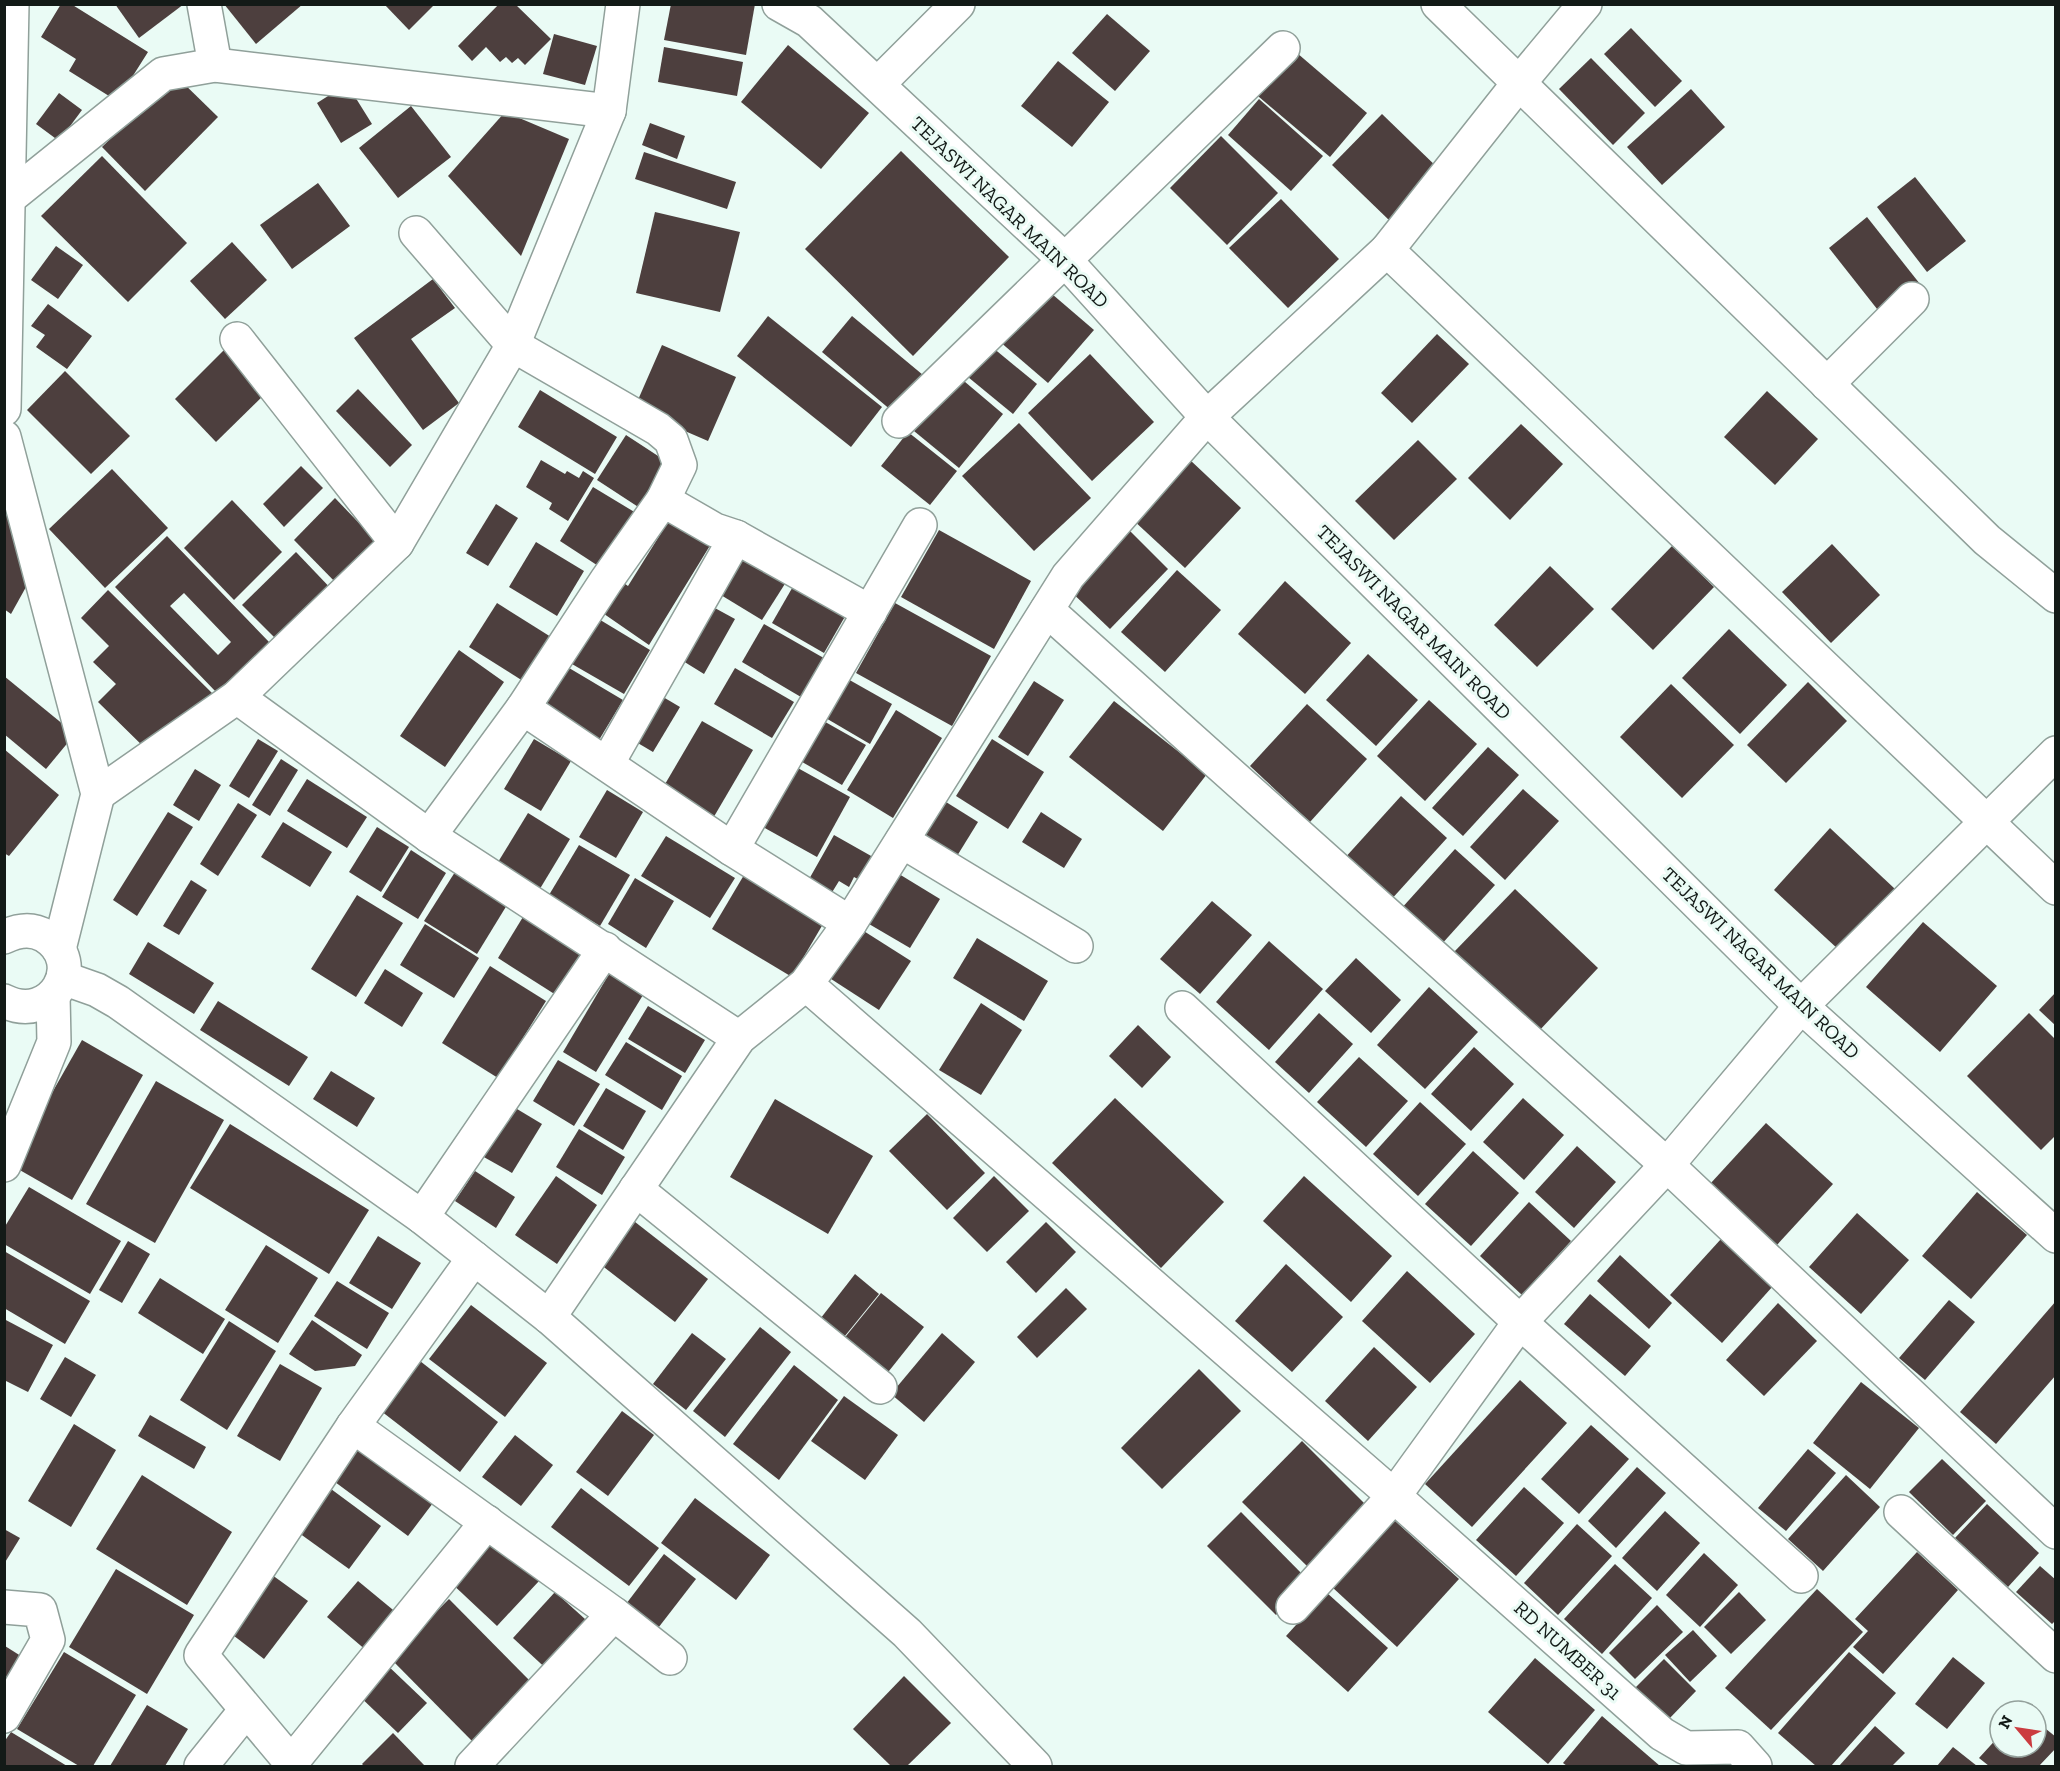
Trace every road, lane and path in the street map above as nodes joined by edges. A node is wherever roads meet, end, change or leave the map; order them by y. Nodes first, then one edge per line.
1 (12, 4) edge
2 (204, 4) edge
3 (623, 4) edge
4 (779, 4) edge
5 (958, 4) edge
6 (1438, 4) edge
7 (1585, 4) edge
8 (1283, 48) dead end
9 (215, 65) junction
10 (1519, 83) junction
11 (878, 84) junction
12 (609, 111) junction
13 (6, 201) edge
14 (416, 233) dead end
15 (1387, 250) junction
16 (1065, 260) junction
17 (1912, 299) dead end
18 (237, 339) dead end
19 (513, 345) junction
20 (1827, 384) junction
21 (4, 409) edge
22 (1208, 417) junction
23 (899, 421) dead end
24 (4, 437) edge
25 (663, 500) junction
26 (920, 525) dead end
27 (736, 537) junction
28 (397, 543) junction
29 (2055, 596) edge
30 (1047, 609) junction
31 (870, 612) junction
32 (237, 697) junction
33 (523, 708) junction
34 (2055, 753) edge
35 (608, 764) junction
36 (98, 794) junction
37 (1986, 820) junction
38 (429, 836) junction
39 (902, 841) junction
40 (732, 849) junction
41 (2055, 888) edge
42 (850, 923) junction
43 (4, 937) edge
44 (1076, 946) dead end
45 (605, 949) junction
46 (59, 974) junction
47 (806, 984) junction
48 (4, 1001) edge
49 (1802, 1006) junction
50 (1182, 1008) dead end
51 (740, 1038) junction
52 (4, 1165) edge
53 (1667, 1165) junction
54 (636, 1189) junction
55 (422, 1217) junction
56 (2055, 1236) edge
57 (474, 1258) junction
58 (549, 1317) junction
59 (1520, 1322) junction
60 (880, 1388) dead end
61 (353, 1426) junction
62 (1394, 1496) junction
63 (1901, 1512) dead end
64 (488, 1522) junction
65 (2055, 1532) edge
66 (1801, 1576) dead end
67 (4, 1607) edge
68 (1293, 1607) dead end
69 (614, 1614) junction
70 (2055, 1656) edge
71 (670, 1658) dead end
72 (246, 1710) junction
73 (4, 1716) edge
74 (292, 1765) edge
75 (201, 1767) edge
76 (472, 1767) edge
77 (1035, 1767) edge
78 (1755, 1767) edge

1 - 13 street
2 - 9 street
3 - 12 street
4 - 11 street, TEJASWI NAGAR MAIN ROAD
5 - 11 street
6 - 10 street
7 - 10 street
8 - 16 street
9 - 12 street
9 - 13 street
10 - 15 street
10 - 20 street
11 - 16 street, TEJASWI NAGAR MAIN ROAD
12 - 19 street
13 - 21 street
14 - 19 street
15 - 22 street
15 - 37 street
16 - 22 street, TEJASWI NAGAR MAIN ROAD
16 - 23 street
17 - 20 street
18 - 28 street
19 - 25 street
19 - 28 street
20 - 29 street
22 - 30 street
22 - 49 street, TEJASWI NAGAR MAIN ROAD
24 - 36 street
25 - 27 street
25 - 33 street
26 - 31 street
27 - 31 street
27 - 35 street
28 - 32 street
30 - 39 street
30 - 53 street
31 - 40 street
32 - 36 street
32 - 38 street
33 - 35 street
33 - 38 street
34 - 37 street
35 - 40 street
36 - 46 street
37 - 41 street
37 - 49 street
38 - 45 street
39 - 42 street
39 - 44 street
40 - 42 street
42 - 47 street
43 - 46 street
45 - 51 street
45 - 55 street
46 - 48 street
46 - 52 street
46 - 55 street
47 - 51 street
47 - 62 street
49 - 53 street
49 - 56 street, TEJASWI NAGAR MAIN ROAD
50 - 59 street
51 - 54 street
53 - 59 street
53 - 65 street
54 - 58 street
54 - 60 street
55 - 57 street
57 - 58 street
57 - 61 street
58 - 77 street
59 - 62 street
59 - 66 street
61 - 64 street
61 - 72 street
62 - 68 street
62 - 78 street, RD NUMBER 31
63 - 70 street
64 - 69 street
64 - 74 street
67 - 73 street
69 - 71 street
69 - 76 street
72 - 74 street
72 - 75 street

